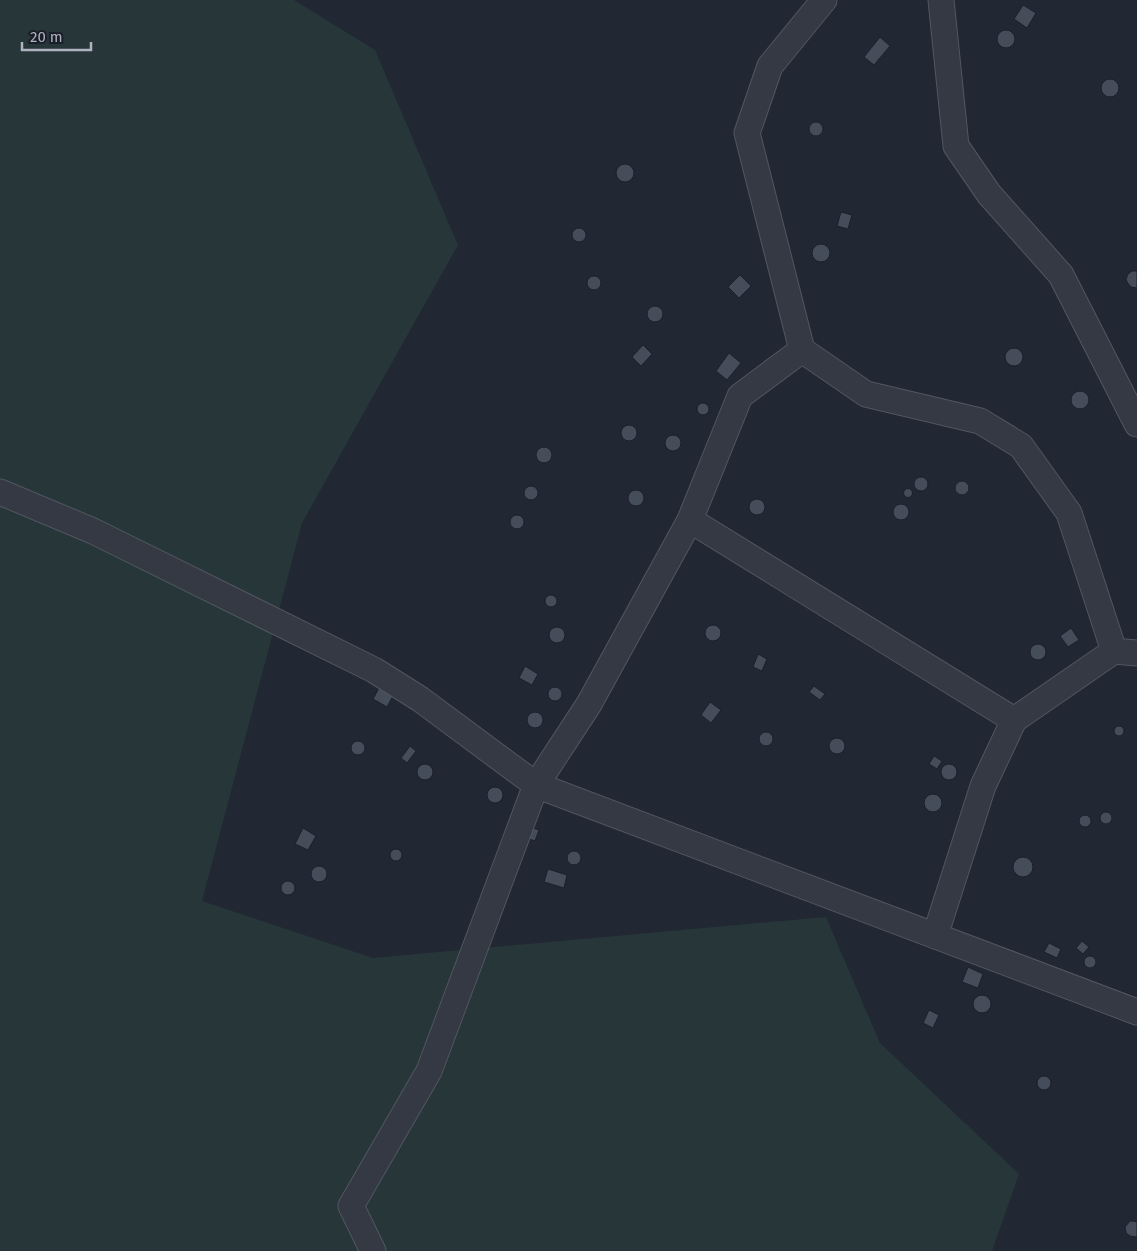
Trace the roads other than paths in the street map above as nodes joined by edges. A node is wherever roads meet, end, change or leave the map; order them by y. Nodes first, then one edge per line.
1 (824, 0) edge
2 (941, 0) edge
3 (802, 350) junction
4 (1137, 424) edge
5 (0, 492) edge
6 (690, 520) junction
7 (1126, 652) edge
8 (1014, 720) junction
9 (536, 785) junction
10 (935, 936) junction
11 (1137, 1012) edge
12 (373, 1251) edge

1 - 3 street
2 - 4 street
3 - 6 street
3 - 7 street
5 - 9 street
6 - 8 street
6 - 9 street
7 - 8 street
8 - 10 street
9 - 10 street
9 - 12 street
10 - 11 street

